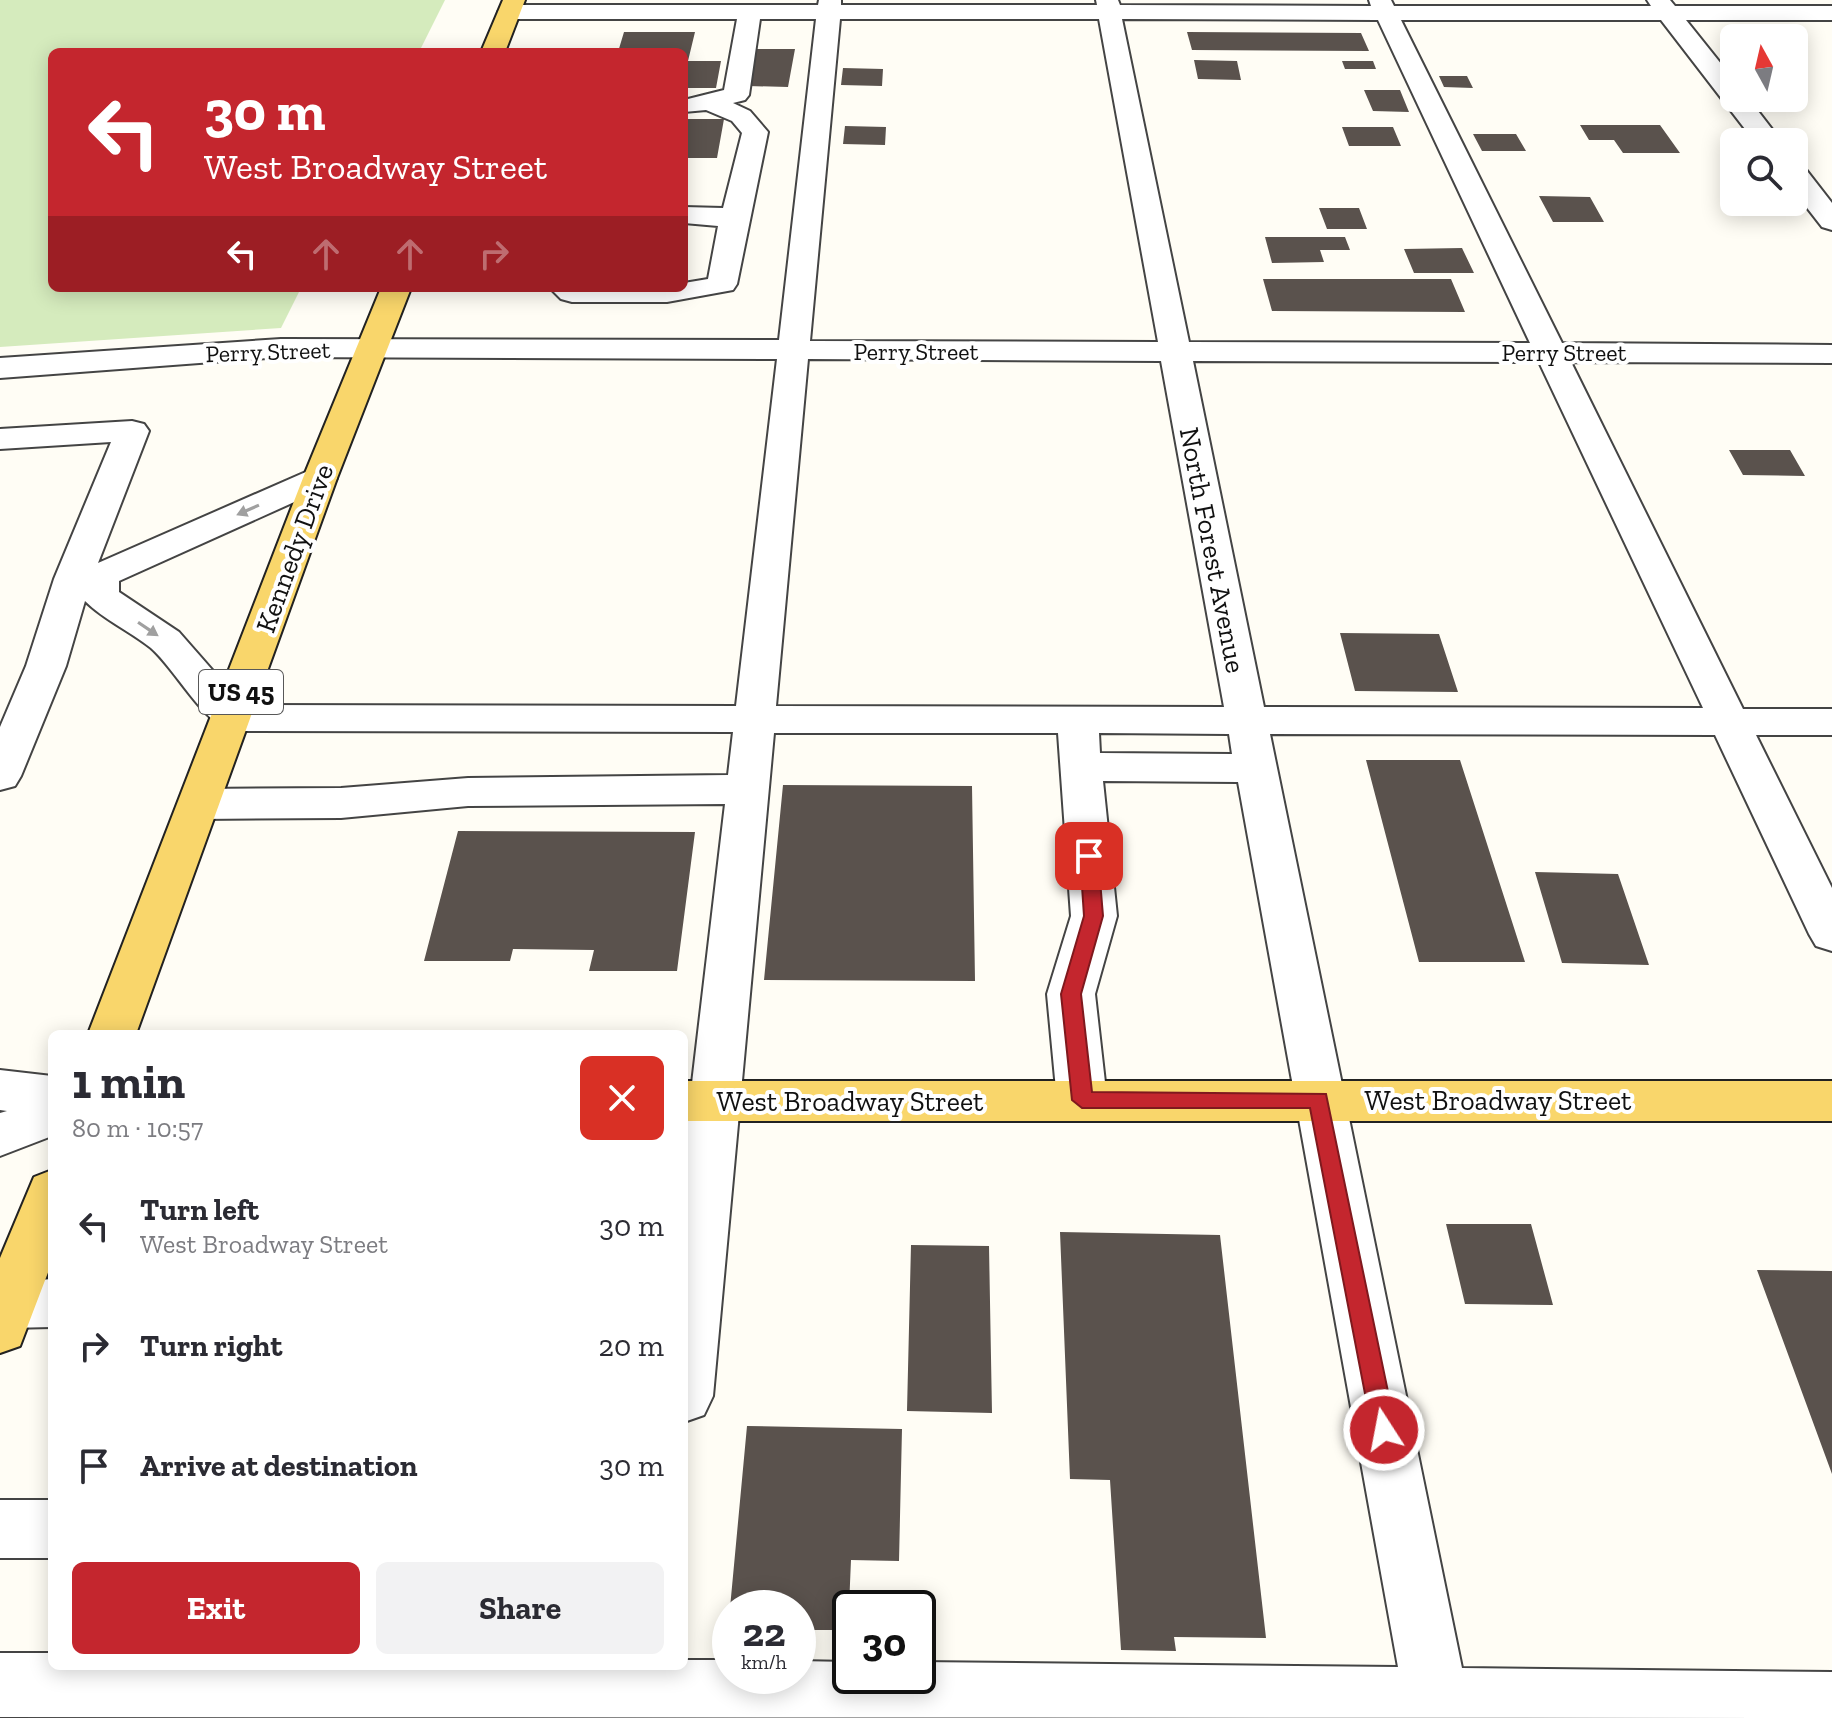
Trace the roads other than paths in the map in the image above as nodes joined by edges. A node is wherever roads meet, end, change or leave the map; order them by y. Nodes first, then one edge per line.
1 (512, 6) edge
2 (630, 6) edge
3 (829, 6) edge
4 (1108, 6) edge
5 (1383, 6) edge
6 (1663, 7) edge
7 (750, 12) junction
8 (1832, 13) edge
9 (495, 48) edge
10 (1720, 80) edge
11 (711, 103) junction
12 (688, 106) edge
13 (1745, 112) edge
14 (1758, 128) edge
15 (1808, 191) edge
16 (688, 215) edge
17 (1832, 221) edge
18 (733, 223) junction
19 (688, 291) edge
20 (394, 292) edge
21 (567, 292) edge
22 (371, 350) junction
23 (545, 351) junction
24 (793, 351) junction
25 (1175, 352) junction
26 (1551, 353) junction
27 (1832, 354) edge
28 (0, 368) edge
29 (0, 439) edge
30 (320, 478) junction
31 (86, 578) junction
32 (232, 718) junction
33 (755, 719) junction
34 (1246, 720) junction
35 (1077, 721) junction
36 (1729, 721) junction
37 (1832, 722) edge
38 (1082, 767) junction
39 (1255, 768) junction
40 (0, 776) edge
41 (748, 789) junction
42 (199, 804) junction
43 (1832, 934) edge
44 (114, 1030) edge
45 (0, 1090) edge
46 (48, 1096) edge
47 (1082, 1100) junction
48 (1319, 1100) junction
49 (700, 1101) edge
50 (1832, 1101) edge
51 (48, 1116) edge
52 (0, 1135) edge
53 (48, 1207) edge
54 (20, 1312) edge
55 (688, 1322) edge
56 (0, 1529) edge
57 (48, 1529) edge
58 (0, 1685) edge
59 (654, 1692) edge
60 (1832, 1704) edge
61 (1438, 1709) edge

1 - 2 street
1 - 9 main road
2 - 7 street
3 - 4 street
3 - 7 street
3 - 24 street
4 - 5 street
4 - 25 street, North Forest Avenue
5 - 6 street
5 - 26 street
6 - 8 street
6 - 10 street
7 - 11 street
11 - 12 street
11 - 18 street
13 - 14 street
15 - 17 street
16 - 18 street
18 - 19 street
20 - 22 main road, Kennedy Drive / US 45
21 - 23 street
22 - 23 street, Perry Street
22 - 28 street, Perry Street
22 - 30 main road, Kennedy Drive / US 45
23 - 24 street, Perry Street
24 - 25 street, Perry Street
24 - 33 street
25 - 26 street, Perry Street
25 - 34 street, North Forest Avenue
26 - 27 street, Perry Street
26 - 36 street
29 - 31 street
30 -> 31 street
30 - 32 main road, Kennedy Drive / US 45
31 -> 32 street
31 - 40 street
32 - 33 street
32 - 42 main road, Kennedy Drive / US 45
33 - 35 street
33 - 41 street
34 - 35 street
34 - 36 street
34 - 39 street, North Forest Avenue
35 - 38 street
36 - 37 street
36 - 43 street
38 - 39 street
38 - 47 street
39 - 48 street, North Forest Avenue
41 - 42 street
41 - 49 street
42 - 44 main road, Kennedy Drive / US 45
45 - 46 street
47 - 48 main road, West Broadway Street
47 - 49 main road, West Broadway Street
48 - 50 main road, West Broadway Street
48 - 61 street, North Forest Avenue
49 - 55 street
51 - 52 street
53 - 54 main road
56 - 57 street
58 - 59 street
59 - 61 street
60 - 61 street

